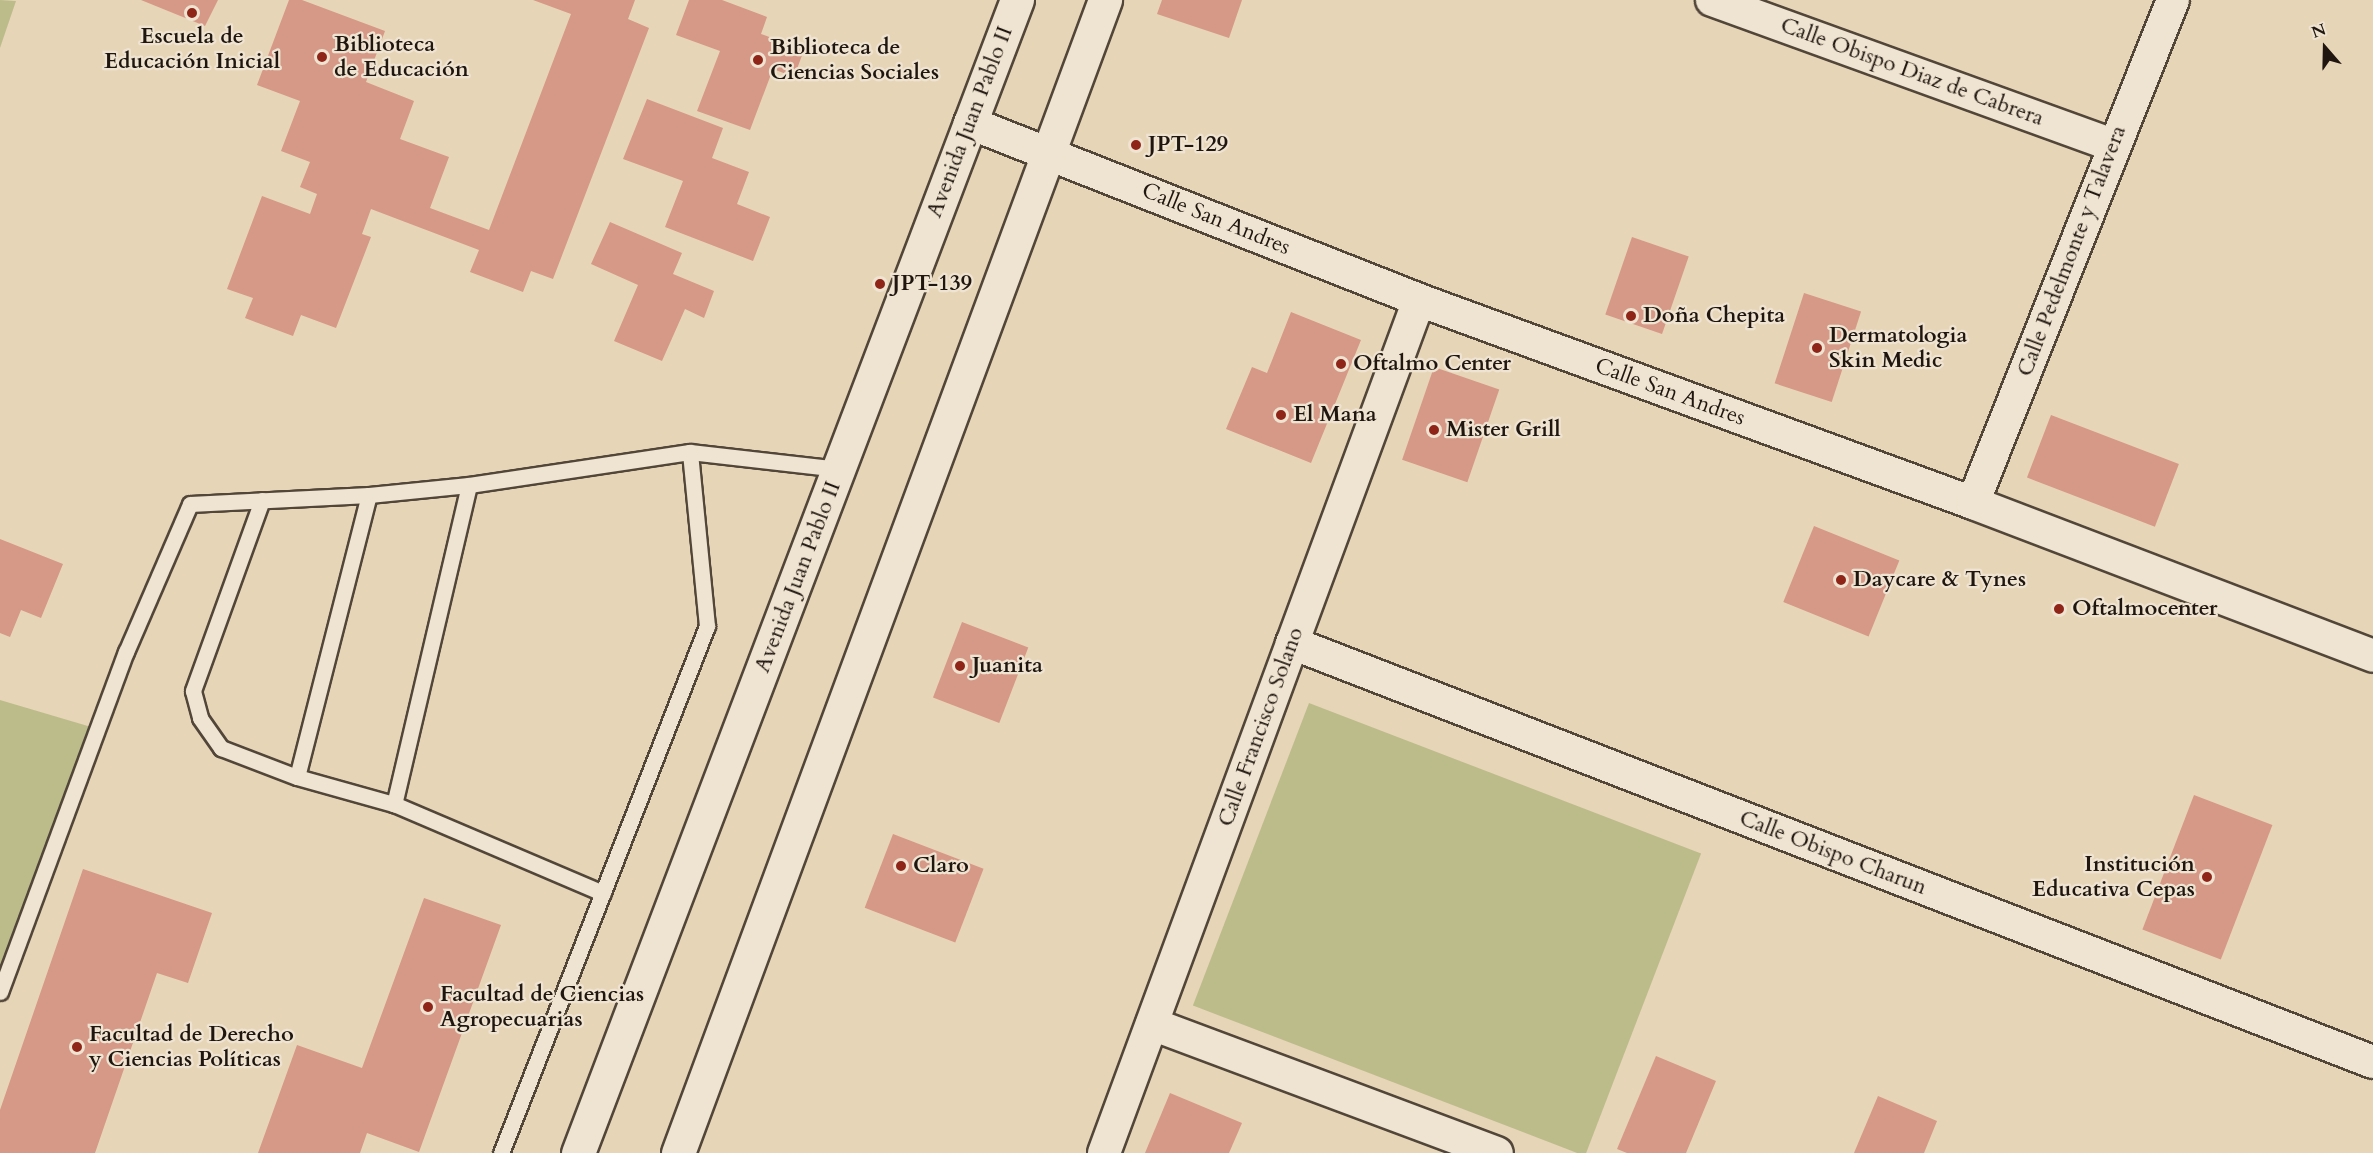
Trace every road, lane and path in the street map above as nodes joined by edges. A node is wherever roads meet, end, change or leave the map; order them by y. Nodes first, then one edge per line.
1 (1017, 0) edge
2 (1105, 0) edge
3 (1712, 0) edge
4 (2173, 0) edge
5 (970, 123) junction
6 (2112, 145) junction
7 (1049, 152) junction
8 (1419, 300) junction
9 (690, 452) junction
10 (839, 469) junction
11 (469, 485) junction
12 (369, 495) junction
13 (262, 500) junction
14 (1973, 503) junction
15 (1292, 643) junction
16 (2373, 656) edge
17 (297, 777) junction
18 (394, 804) junction
19 (603, 893) junction
20 (0, 992) edge
21 (1152, 1024) junction
22 (2373, 1062) edge
23 (501, 1153) edge
24 (578, 1153) edge
25 (678, 1153) edge
26 (1104, 1153) edge
27 (1497, 1153) edge

1 - 5 main road, Avenida Juan Pablo II
2 - 7 main road
3 - 6 street, Calle Obispo Diaz de Cabrera
4 - 6 street, Calle Pedelmonte y Talavera
5 - 7 street, Calle San Andres
5 - 10 main road, Avenida Juan Pablo II
6 - 14 street, Calle Pedelmonte y Talavera
7 - 8 street, Calle San Andres
7 - 25 main road
8 - 14 street, Calle San Andres
8 - 15 street, Calle Francisco Solano
9 - 10 lane
9 - 11 lane
9 - 19 lane
10 - 24 main road, Avenida Juan Pablo II
11 - 12 lane
11 - 18 lane
12 - 13 lane
12 - 17 lane
13 - 17 lane
13 - 20 lane
14 - 16 street, Calle San Andres
15 - 21 street, Calle Francisco Solano
15 - 22 street, Calle Obispo Charun
17 - 18 lane
18 - 19 lane
19 - 23 lane
21 - 26 street, Calle Francisco Solano
21 - 27 street

